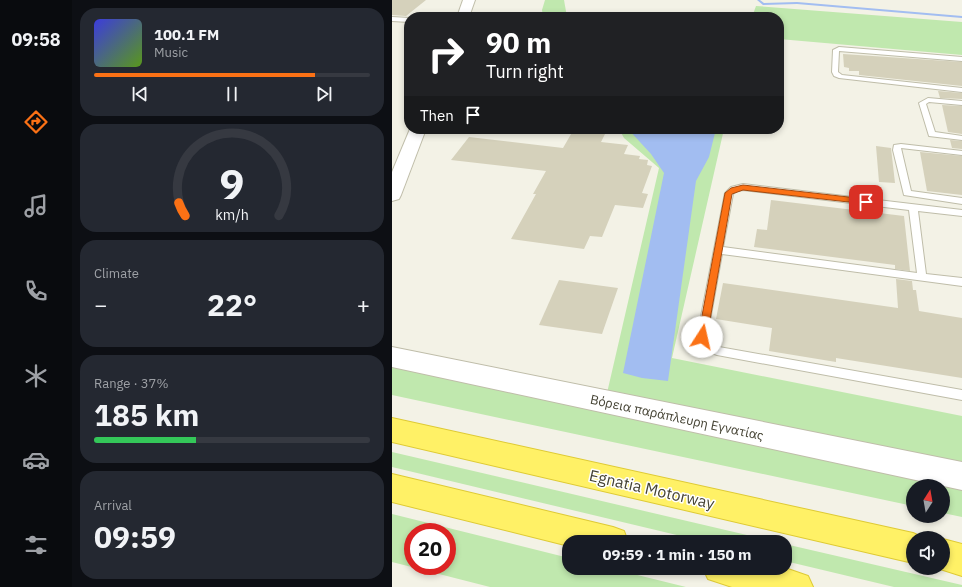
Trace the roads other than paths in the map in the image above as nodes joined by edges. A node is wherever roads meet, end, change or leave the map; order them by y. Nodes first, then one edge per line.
1 (469, 0) edge
2 (465, 12) edge
3 (392, 18) edge
4 (404, 19) edge
5 (962, 59) edge
6 (962, 90) edge
7 (962, 103) edge
8 (416, 134) edge
9 (962, 138) edge
10 (962, 153) edge
11 (392, 195) edge
12 (962, 200) edge
13 (913, 207) junction
14 (962, 213) edge
15 (718, 250) junction
16 (922, 277) junction
17 (962, 282) edge
18 (392, 357) edge
19 (962, 395) edge
20 (392, 430) edge
21 (962, 476) edge
22 (392, 488) edge
23 (584, 535) edge
24 (906, 546) edge
25 (950, 557) edge
26 (962, 560) edge
27 (748, 575) edge
28 (797, 587) edge

1 - 2 street
3 - 4 lane
5 - 6 lane
7 - 9 lane
8 - 11 street
10 - 12 lane
13 - 14 lane
13 - 15 lane
13 - 16 lane
15 - 16 lane
15 - 19 lane
16 - 17 lane
18 - 21 street, Βόρεια παράπλευρη Εγνατίας
20 - 24 highway, Egnatia Motorway
22 - 23 highway
25 - 26 highway
27 - 28 highway

